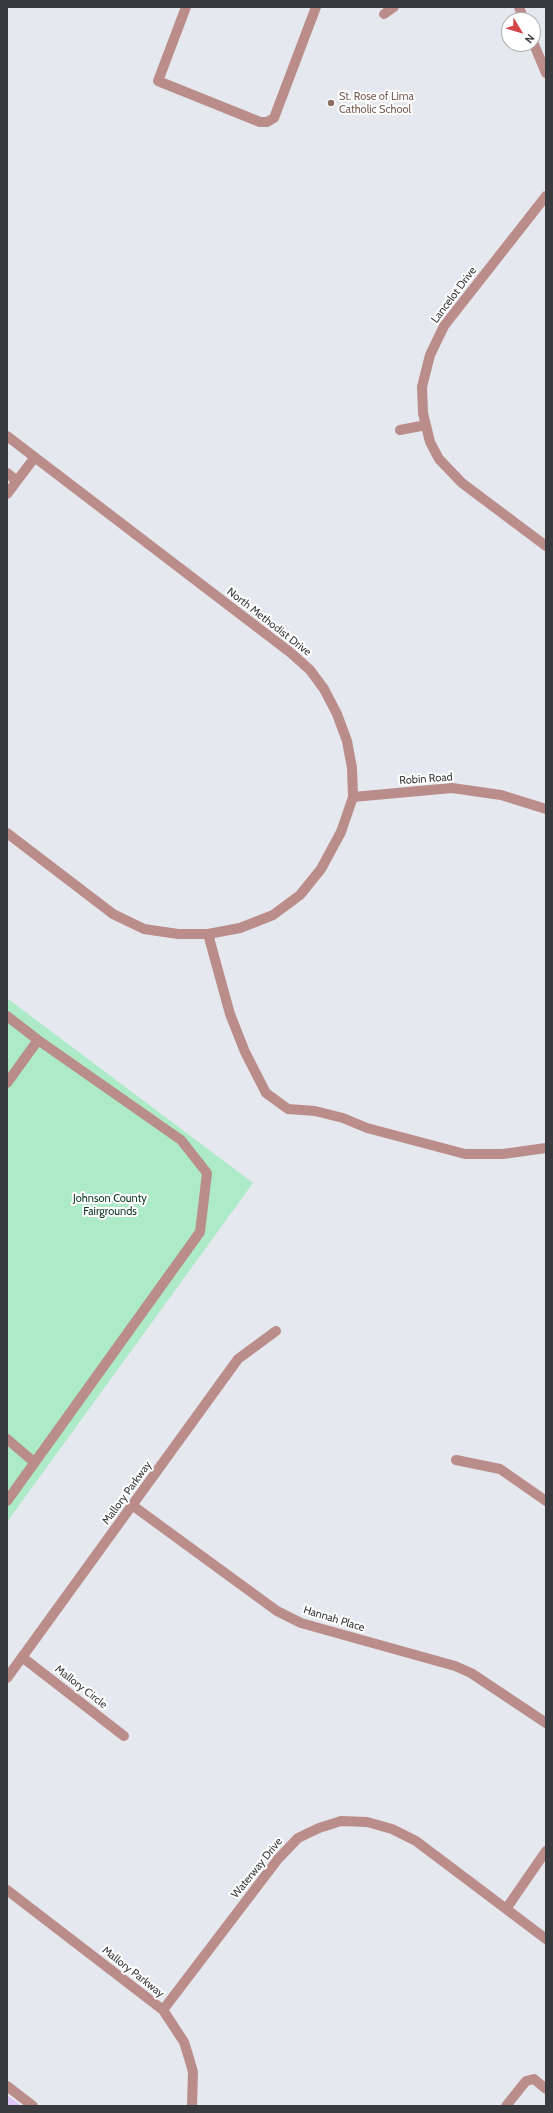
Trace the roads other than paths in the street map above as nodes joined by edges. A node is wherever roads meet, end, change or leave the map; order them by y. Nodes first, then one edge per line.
1 (186, 7) edge
2 (316, 7) edge
3 (394, 7) edge
4 (384, 14) dead end
5 (537, 52) edge
6 (546, 73) edge
7 (546, 196) edge
8 (426, 425) junction
9 (400, 430) dead end
10 (7, 436) edge
11 (35, 457) junction
12 (7, 474) edge
13 (17, 481) junction
14 (7, 494) edge
15 (546, 546) edge
16 (353, 797) junction
17 (546, 809) edge
18 (7, 833) edge
19 (208, 934) junction
20 (7, 1016) edge
21 (38, 1040) junction
22 (7, 1083) edge
23 (546, 1148) edge
24 (276, 1331) dead end
25 (7, 1439) edge
26 (456, 1460) dead end
27 (34, 1462) junction
28 (7, 1500) edge
29 (546, 1501) edge
30 (132, 1505) junction
31 (22, 1657) junction
32 (7, 1678) edge
33 (546, 1723) edge
34 (124, 1736) dead end
35 (546, 1851) edge
36 (7, 1890) edge
37 (506, 1908) junction
38 (546, 1939) edge
39 (163, 2010) junction
40 (7, 2086) edge
41 (546, 2089) edge
42 (33, 2106) edge
43 (192, 2106) edge
44 (506, 2106) edge

1 - 2 street
3 - 4 street
5 - 6 street
7 - 8 street, Lancelot Drive
8 - 9 street
8 - 15 street, Lancelot Drive
10 - 11 street, North Methodist Drive
11 - 13 street
11 - 16 street, North Methodist Drive
12 - 13 street
13 - 14 street
16 - 17 street, Robin Road
16 - 19 street, North Methodist Drive
18 - 19 street, North Methodist Drive
19 - 23 street
20 - 21 street
21 - 22 street
21 - 27 street
24 - 30 street, Mallory Parkway
25 - 27 street
26 - 29 street
27 - 28 street
30 - 31 street, Mallory Parkway
30 - 33 street, Hannah Place
31 - 32 street, Mallory Parkway
31 - 34 street, Mallory Circle
35 - 37 street
36 - 39 street, Mallory Parkway
37 - 38 street, Waterway Drive
37 - 39 street, Waterway Drive
39 - 43 street, Mallory Parkway
40 - 42 street
41 - 44 street

